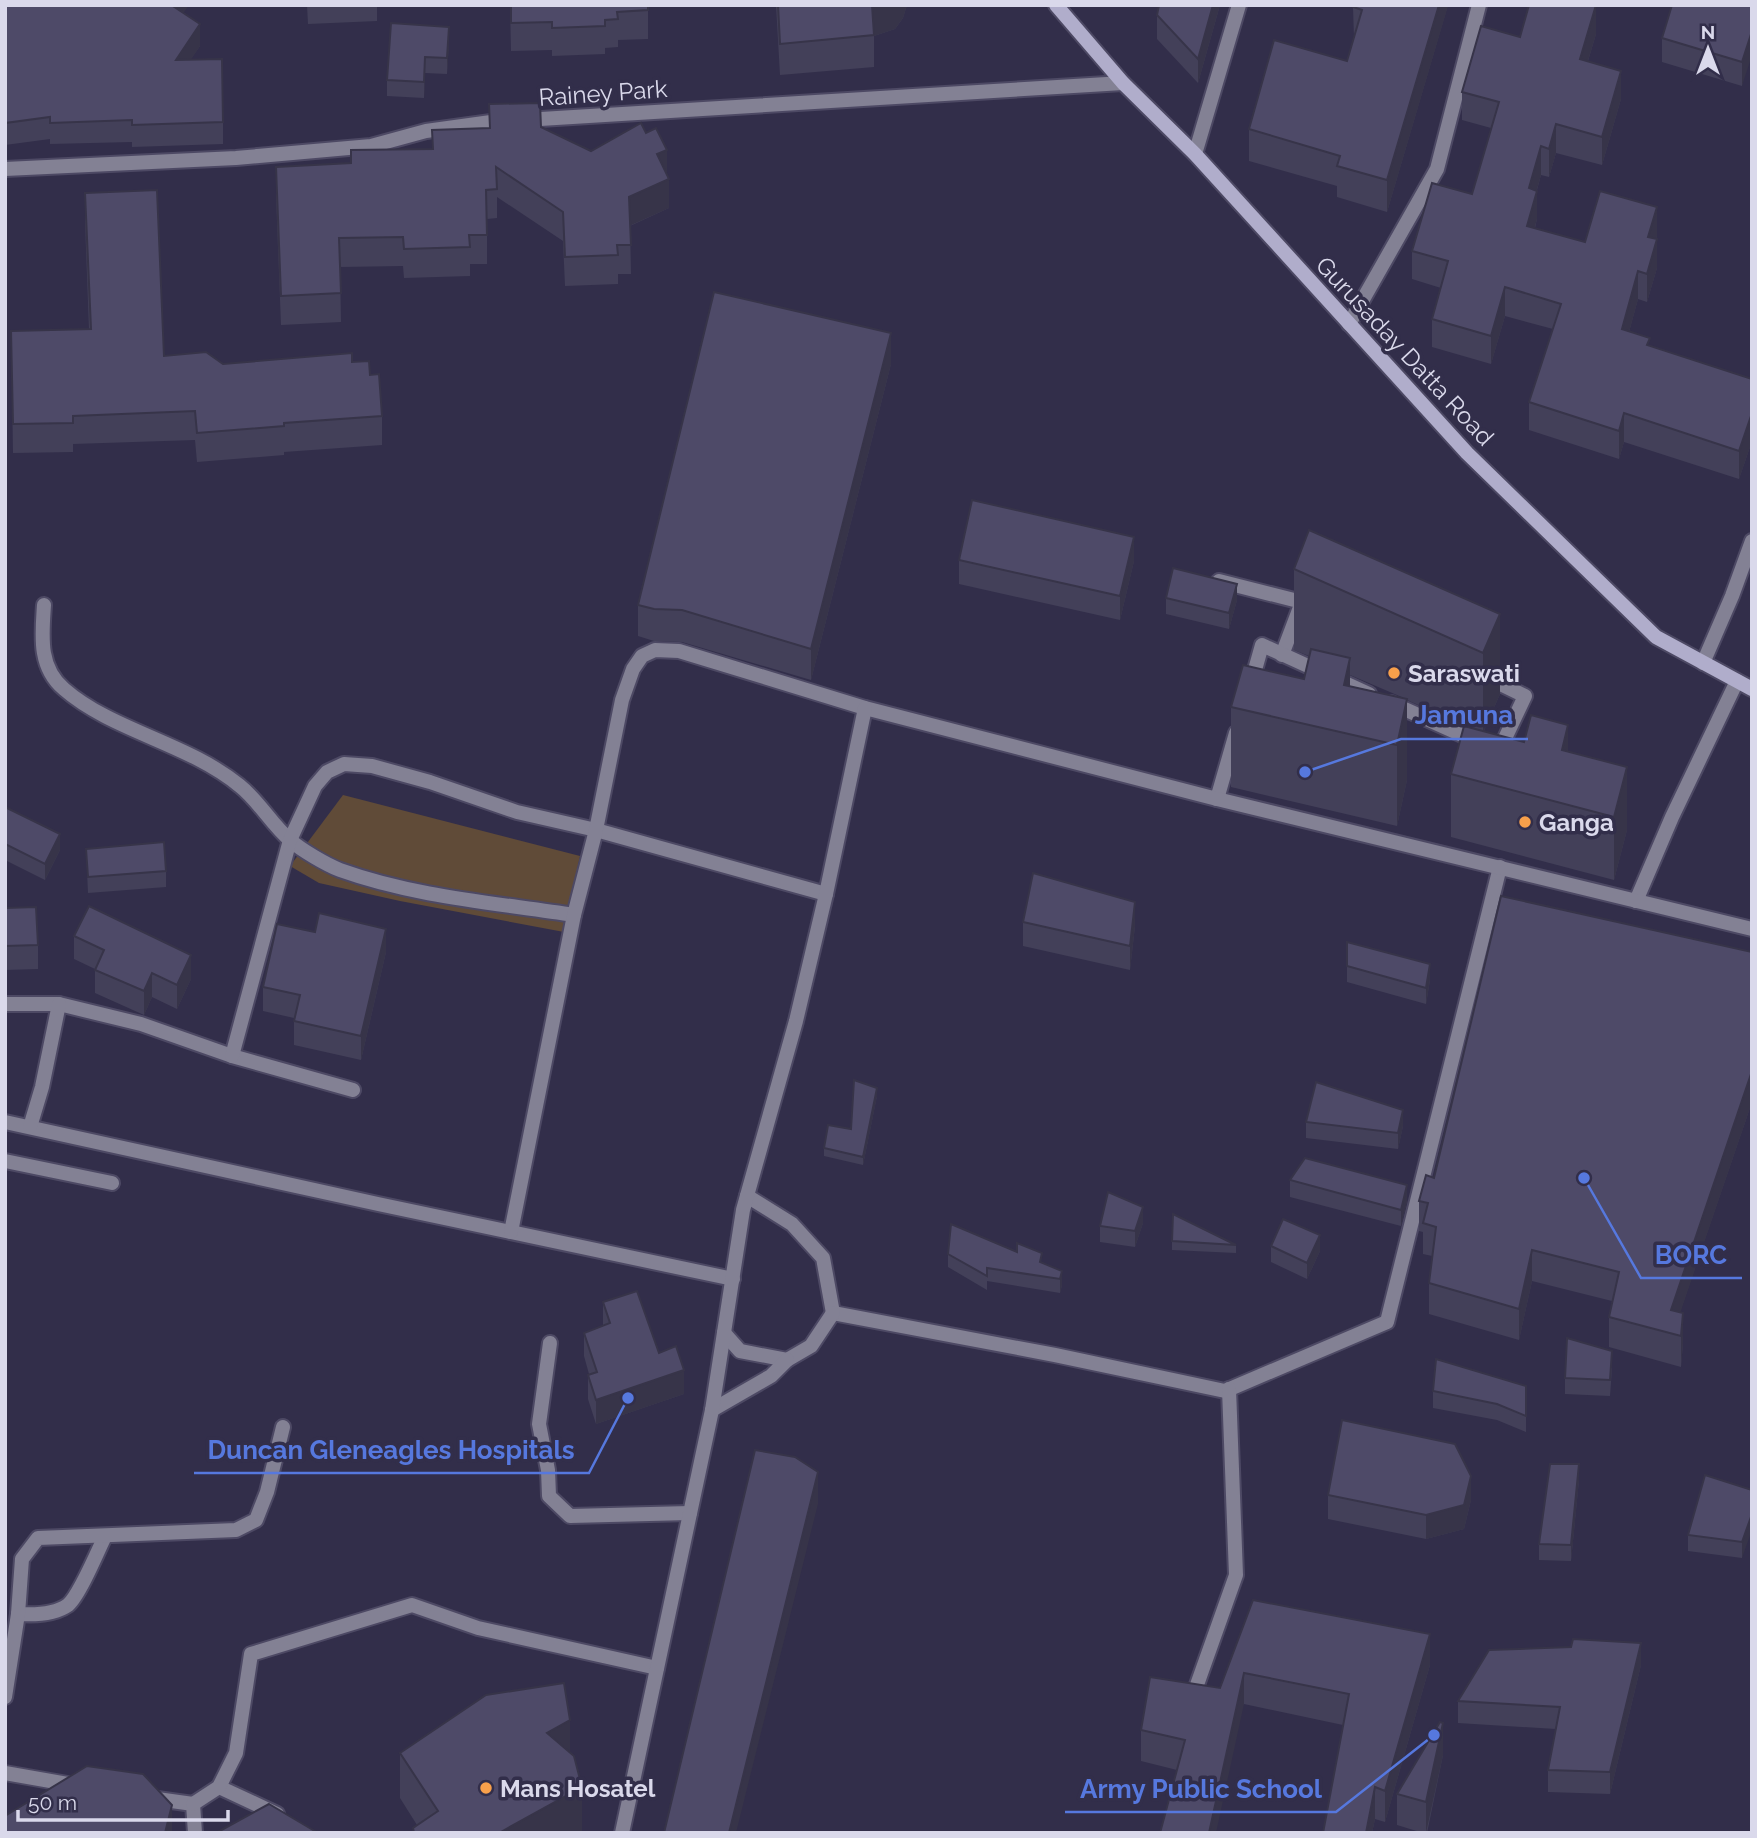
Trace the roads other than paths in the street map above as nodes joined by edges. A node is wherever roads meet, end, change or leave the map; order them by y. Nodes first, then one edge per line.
1 (1056, 5) edge
2 (1239, 5) edge
3 (1479, 5) edge
4 (1123, 83) junction
5 (1195, 154) junction
6 (5, 169) edge
7 (1349, 324) junction
8 (1752, 541) edge
9 (1202, 576) edge
10 (1314, 590) edge
11 (1302, 602) junction
12 (44, 605) dead end
13 (1282, 656) junction
14 (1703, 663) junction
15 (1475, 671) edge
16 (1737, 681) junction
17 (1752, 689) edge
18 (1247, 696) edge
19 (865, 708) junction
20 (1239, 722) edge
21 (1217, 799) junction
22 (596, 830) junction
23 (290, 841) junction
24 (1500, 867) junction
25 (826, 894) junction
26 (1636, 901) junction
27 (575, 915) junction
28 (1752, 929) edge
29 (5, 1004) edge
30 (59, 1004) junction
31 (232, 1056) junction
32 (353, 1090) dead end
33 (5, 1122) edge
34 (30, 1127) junction
35 (5, 1161) edge
36 (112, 1184) dead end
37 (747, 1196) junction
38 (511, 1232) junction
39 (733, 1279) junction
40 (833, 1313) junction
41 (724, 1333) junction
42 (550, 1343) dead end
43 (787, 1360) junction
44 (1229, 1389) junction
45 (712, 1410) junction
46 (284, 1427) dead end
47 (690, 1513) junction
48 (105, 1536) junction
49 (18, 1614) junction
50 (656, 1668) junction
51 (1193, 1696) edge
52 (5, 1697) edge
53 (5, 1773) edge
54 (219, 1787) junction
55 (98, 1789) edge
56 (138, 1796) edge
57 (193, 1804) junction
58 (292, 1821) edge
59 (195, 1833) edge
60 (622, 1833) edge

1 - 4 street, Gurusaday Datta Road
2 - 5 street
3 - 7 street
4 - 5 street, Gurusaday Datta Road
4 - 6 street, Rainey Park
5 - 7 street, Gurusaday Datta Road
7 - 14 street, Gurusaday Datta Road
8 - 14 street
9 - 11 street
10 - 11 street
11 - 13 street
12 - 23 street
13 - 15 street
13 - 18 street
14 - 16 street, Gurusaday Datta Road
16 - 17 street, Gurusaday Datta Road
16 - 26 street
19 - 21 street
19 - 22 street
19 - 25 street
20 - 21 street
21 - 24 street
22 - 23 street
22 - 25 street
22 - 27 street
23 - 27 street
23 - 31 street
24 - 26 street
24 - 44 street
25 - 37 street
26 - 28 street
27 - 38 street
29 - 30 street
30 - 31 street
30 - 34 street
31 - 32 street
33 - 34 street
34 - 38 street
35 - 36 street
37 - 39 street
37 - 40 street
38 - 39 street
39 - 41 street
40 - 43 street
40 - 44 street
41 - 43 street
41 - 45 street
42 - 47 street
43 - 45 street
44 - 51 street
45 - 47 street
46 - 48 street
47 - 50 street
48 - 49 street
48 - 49 street
49 - 52 street
50 - 54 street
50 - 60 street
53 - 55 street
54 - 57 street
54 - 58 street
56 - 57 street
57 - 59 street

